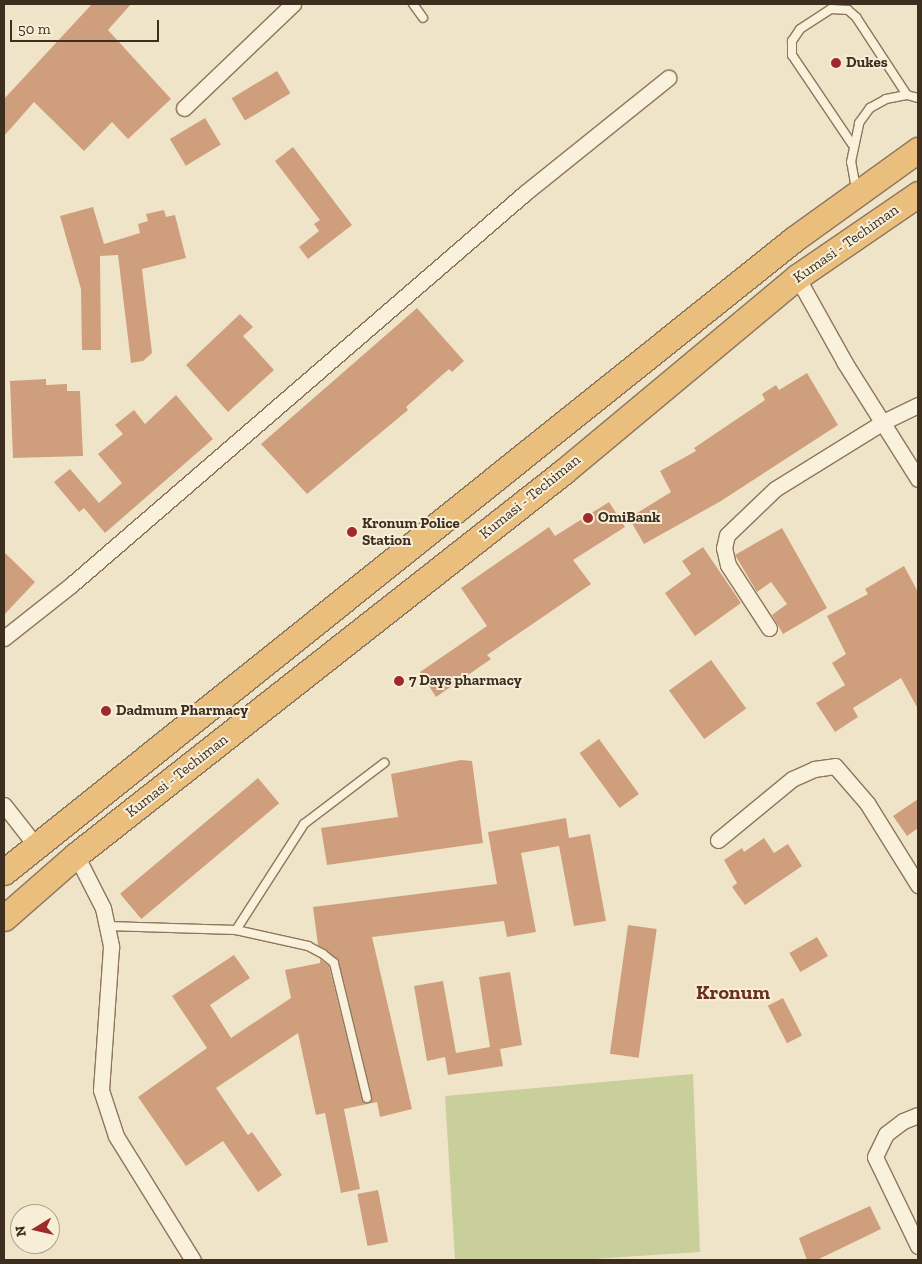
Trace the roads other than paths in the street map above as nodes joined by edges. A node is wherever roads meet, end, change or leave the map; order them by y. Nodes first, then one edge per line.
1 (293, 4) edge
2 (413, 4) edge
3 (423, 18) dead end
4 (668, 78) dead end
5 (907, 95) junction
6 (918, 98) edge
7 (184, 108) dead end
8 (852, 144) junction
9 (918, 150) edge
10 (857, 194) junction
11 (918, 194) edge
12 (797, 277) junction
13 (918, 405) edge
14 (883, 422) junction
15 (918, 479) edge
16 (769, 628) dead end
17 (4, 638) edge
18 (384, 763) dead end
19 (4, 805) edge
20 (718, 840) dead end
21 (36, 846) junction
22 (76, 856) junction
23 (4, 872) edge
24 (918, 885) edge
25 (4, 918) edge
26 (107, 926) junction
27 (236, 930) junction
28 (367, 1098) dead end
29 (918, 1115) edge
30 (918, 1246) edge
31 (193, 1260) edge

1 - 7 street
2 - 3 lane
4 - 17 street
5 - 6 lane
5 - 8 lane
5 - 8 lane
8 - 10 lane
9 - 10 highway
10 - 21 highway
11 - 12 highway, Kumasi - Techiman
12 - 14 street
12 - 22 highway, Kumasi - Techiman
13 - 14 street
14 - 15 street
14 - 16 street
18 - 27 lane
19 - 21 street
20 - 24 street
21 - 23 highway
22 - 25 highway, Kumasi - Techiman
22 - 26 street
26 - 27 lane
26 - 31 street
27 - 28 lane
29 - 30 street

